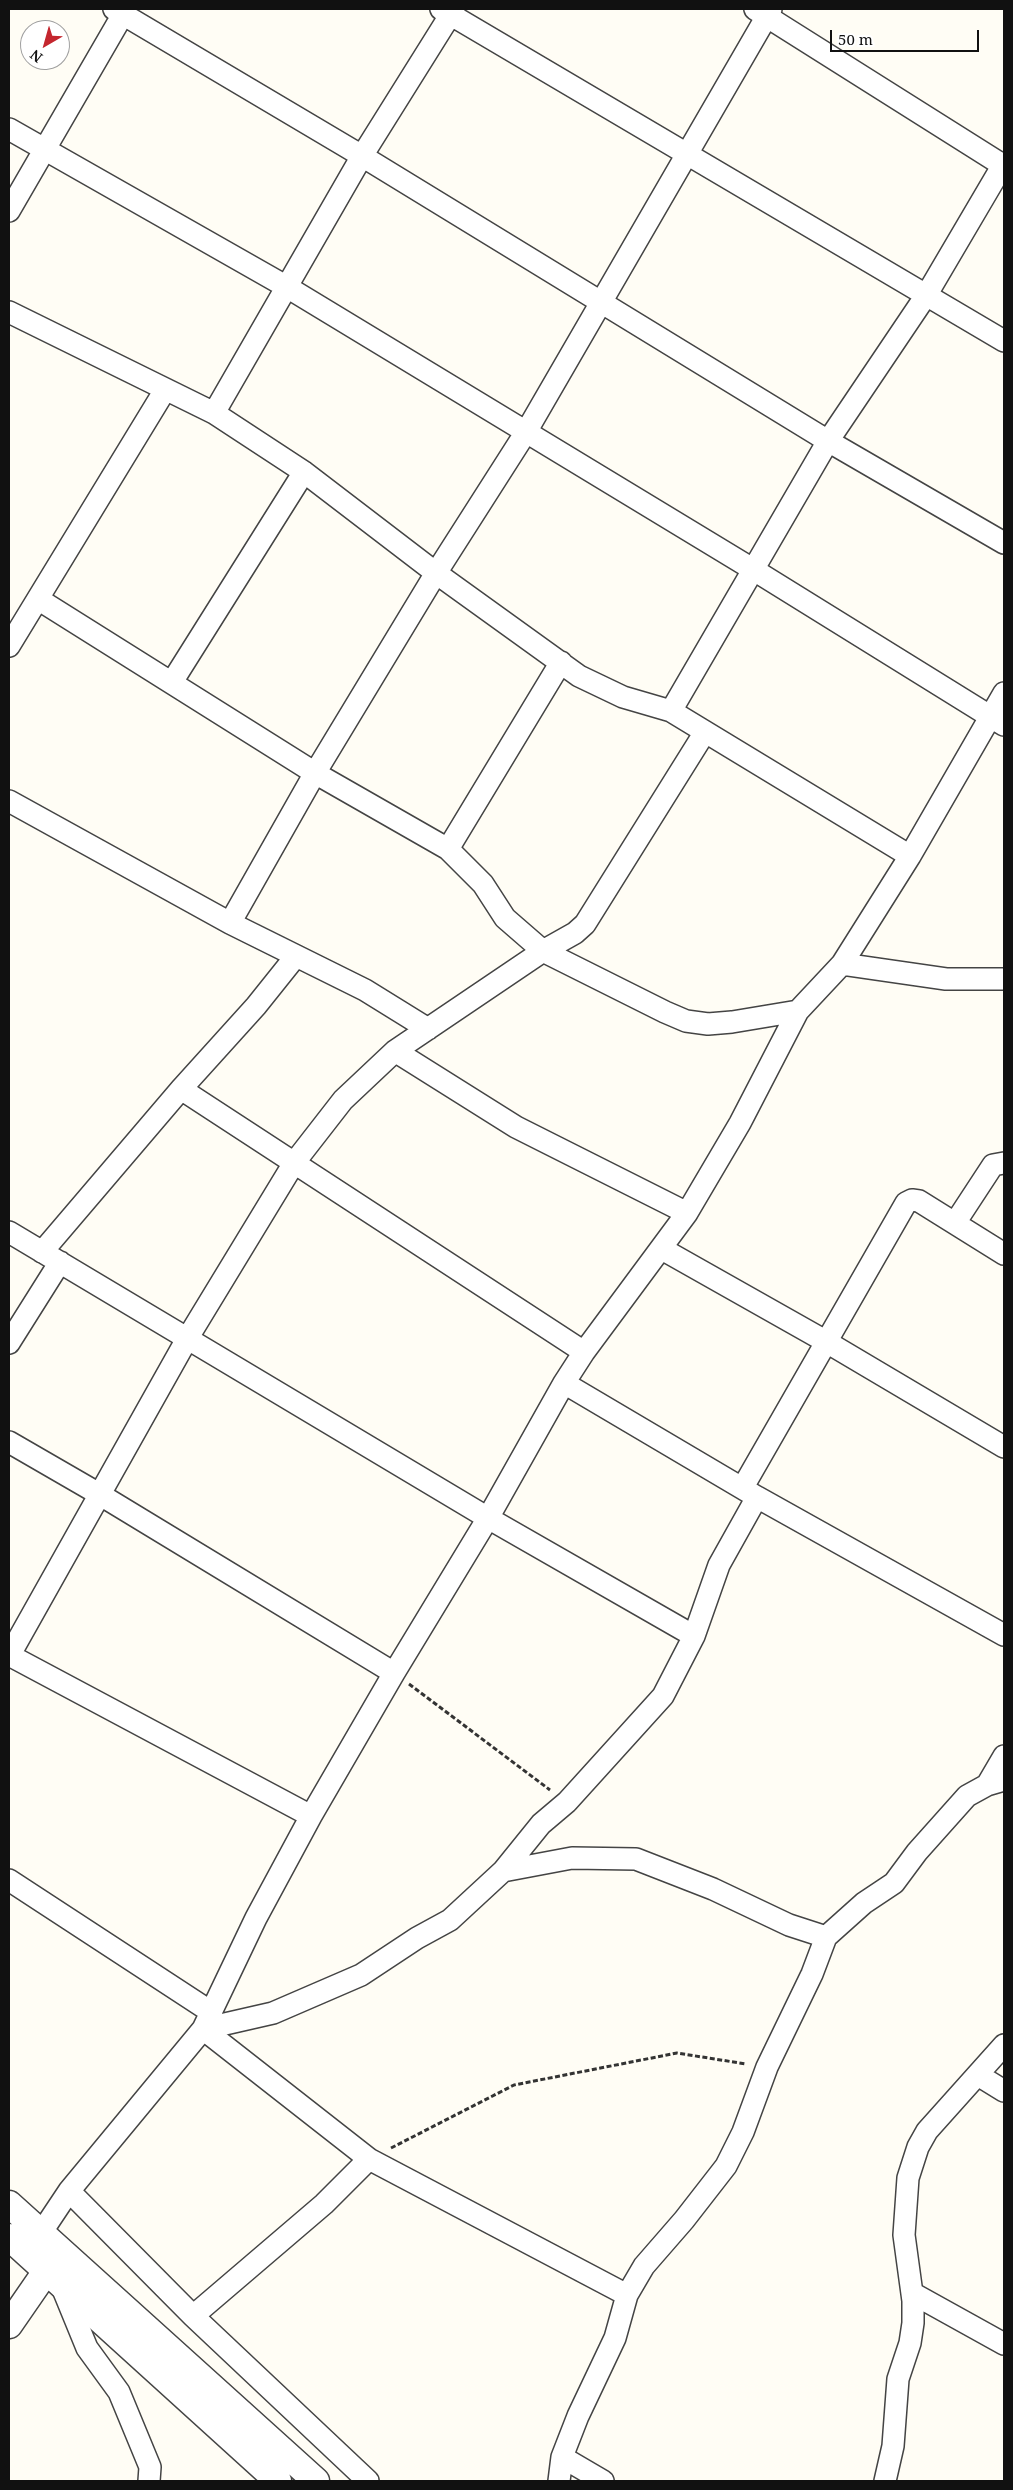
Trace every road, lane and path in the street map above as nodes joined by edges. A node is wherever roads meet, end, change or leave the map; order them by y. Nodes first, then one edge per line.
1 (121, 10) edge
2 (448, 11) edge
3 (764, 11) edge
4 (9, 129) edge
5 (44, 149) junction
6 (687, 154) junction
7 (362, 156) junction
8 (1004, 165) edge
9 (9, 211) edge
10 (287, 287) junction
11 (927, 294) junction
12 (600, 304) junction
13 (9, 312) edge
14 (1004, 341) edge
15 (165, 390) junction
16 (214, 413) junction
17 (526, 432) junction
18 (828, 441) junction
19 (304, 472) junction
20 (1004, 543) edge
21 (754, 570) junction
22 (436, 573) junction
23 (38, 599) junction
24 (15, 623) edge
25 (9, 646) edge
26 (560, 662) junction
27 (172, 682) junction
28 (1004, 692) edge
29 (671, 711) junction
30 (997, 721) edge
31 (705, 732) junction
32 (315, 773) junction
33 (9, 801) edge
34 (448, 849) junction
35 (910, 856) junction
36 (230, 923) junction
37 (543, 951) junction
38 (296, 956) junction
39 (842, 964) junction
40 (1004, 979) edge
41 (798, 1011) junction
42 (428, 1028) junction
43 (395, 1051) junction
44 (181, 1089) junction
45 (294, 1163) junction
46 (1004, 1163) edge
47 (687, 1213) junction
48 (955, 1223) junction
49 (9, 1232) edge
50 (662, 1249) junction
51 (1004, 1254) edge
52 (51, 1257) junction
53 (187, 1339) junction
54 (825, 1341) junction
55 (9, 1343) edge
56 (584, 1352) junction
57 (564, 1383) junction
58 (9, 1442) edge
59 (1004, 1447) edge
60 (750, 1492) junction
61 (99, 1494) junction
62 (488, 1518) junction
63 (1004, 1635) edge
64 (694, 1636) junction
65 (9, 1655) edge
66 (394, 1673) junction
67 (1004, 1756) edge
68 (996, 1782) edge
69 (567, 1802) junction
70 (311, 1816) junction
71 (503, 1871) junction
72 (9, 1880) edge
73 (826, 1937) junction
74 (207, 2021) junction
75 (1004, 2045) edge
76 (766, 2067) junction
77 (978, 2075) junction
78 (1004, 2090) edge
79 (369, 2159) junction
80 (69, 2191) junction
81 (9, 2204) edge
82 (26, 2241) edge
83 (54, 2276) junction
84 (912, 2293) junction
85 (627, 2295) junction
86 (193, 2316) junction
87 (9, 2325) edge
88 (1004, 2344) edge
89 (562, 2457) junction
90 (149, 2481) edge
91 (278, 2481) edge
92 (316, 2481) edge
93 (368, 2481) edge
94 (559, 2481) edge
95 (603, 2481) edge
96 (885, 2481) edge

1 - 5 street
1 - 7 street
2 - 6 street
2 - 7 street
3 - 6 street
3 - 8 street
4 - 5 street
5 - 9 street
5 - 10 street
6 - 11 street
6 - 12 street
7 - 10 street
7 - 12 street
8 - 11 street
10 - 16 street
10 - 17 street
11 - 14 street
11 - 18 street
12 - 17 street
12 - 18 street
13 - 15 street
15 - 16 street
15 - 23 street
16 - 19 street
17 - 21 street
17 - 22 street
18 - 20 street
18 - 21 street
19 - 22 street
19 - 27 street
21 - 29 street
21 - 30 street
22 - 26 street
22 - 32 street
23 - 24 street
23 - 27 street
24 - 25 street
26 - 29 street
26 - 34 street
27 - 32 street
28 - 30 street
29 - 31 street
30 - 35 street
31 - 35 street
31 - 37 street
32 - 34 street
32 - 36 street
33 - 36 street
34 - 37 street
35 - 39 street
36 - 38 street
37 - 41 street
37 - 42 street
38 - 42 street
38 - 44 street
39 - 40 street
39 - 41 street
41 - 47 street
42 - 43 street
43 - 45 street
43 - 47 street
44 - 45 street
44 - 52 street
45 - 53 street
45 - 56 street
46 - 48 street
47 - 50 street
48 - 51 street
48 - 54 street
49 - 52 street
50 - 54 street
50 - 56 street
52 - 53 street
52 - 55 street
53 - 61 street
53 - 62 street
54 - 59 street
54 - 60 street
56 - 57 street
57 - 60 street
57 - 62 street
58 - 61 street
60 - 63 street
60 - 64 street
61 - 65 street
61 - 66 street
62 - 64 street
62 - 66 street
64 - 69 street
65 - 70 street
66 - 69 path
66 - 70 street
67 - 68 street
68 - 73 street
69 - 71 street
70 - 74 street
71 - 73 street
71 - 74 street
72 - 74 street
73 - 76 street
74 - 79 street
74 - 80 street
75 - 77 street
76 - 79 path
76 - 85 street
77 - 78 street
77 - 84 street
79 - 85 street
79 - 86 street
80 - 82 street
80 - 86 street
81 - 82 street
82 - 83 street
82 - 92 street
83 - 87 street
83 - 90 street
83 - 91 street
84 - 88 street
84 - 96 street
85 - 89 street
86 - 93 street
89 - 94 street
89 - 95 street

